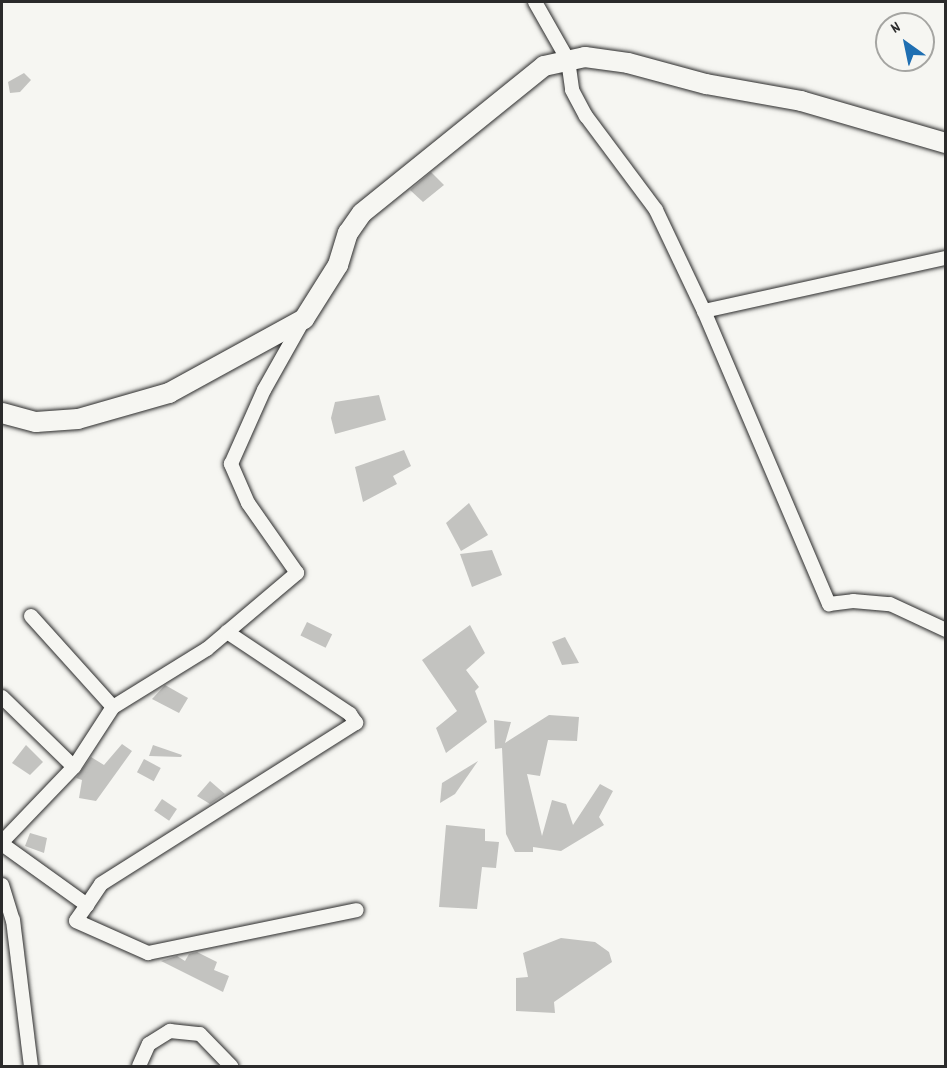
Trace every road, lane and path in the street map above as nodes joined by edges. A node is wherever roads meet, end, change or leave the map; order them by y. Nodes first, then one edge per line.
1 (534, 2) edge
2 (568, 60) junction
3 (945, 143) edge
4 (945, 258) edge
5 (704, 311) junction
6 (304, 319) junction
7 (2, 413) edge
8 (31, 616) dead end
9 (945, 630) edge
10 (227, 632) junction
11 (2, 697) edge
12 (113, 707) junction
13 (74, 767) junction
14 (2, 843) edge
15 (2, 885) edge
16 (87, 905) junction
17 (357, 910) dead end
18 (30, 1066) edge
19 (139, 1066) edge
20 (231, 1066) edge

1 - 2 street
2 - 3 street
2 - 5 street
2 - 6 street
4 - 5 street
5 - 9 street
6 - 7 street
6 - 10 street
8 - 12 street
10 - 12 street
10 - 16 street
11 - 13 street
12 - 13 street
13 - 14 street
14 - 16 street
15 - 18 street
16 - 17 street
19 - 20 street

